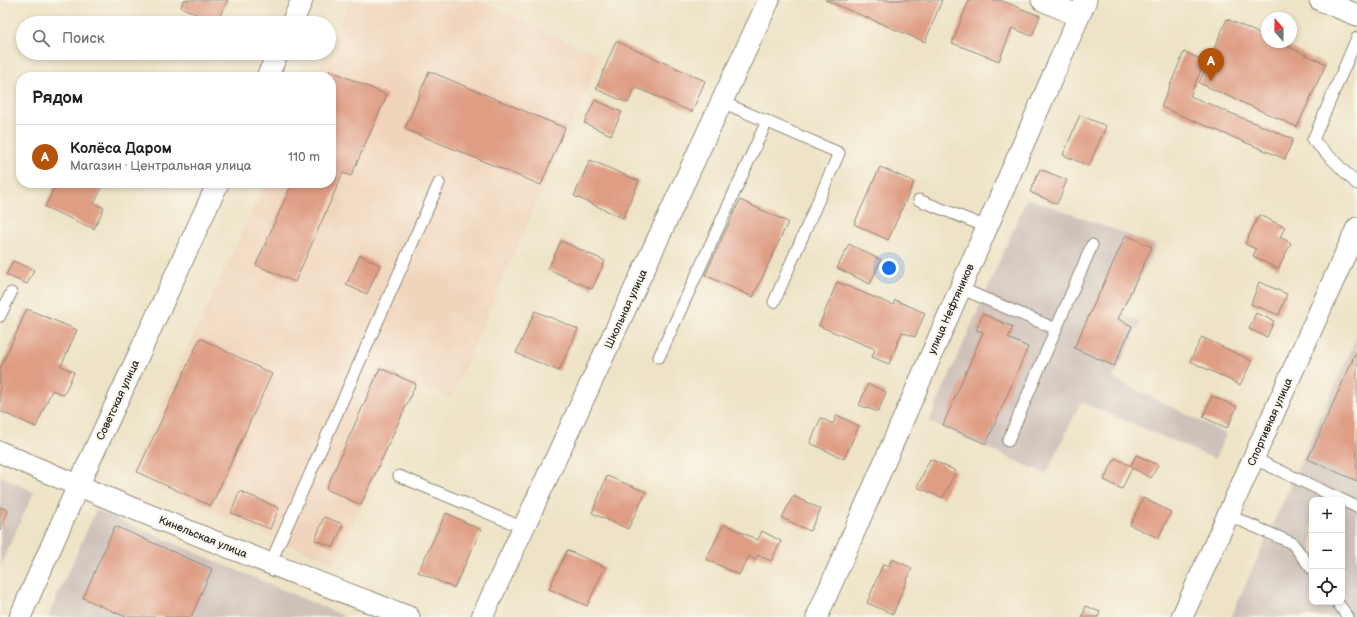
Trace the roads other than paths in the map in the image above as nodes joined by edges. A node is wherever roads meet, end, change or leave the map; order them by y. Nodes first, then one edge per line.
1 (302, 0) edge
2 (769, 0) edge
3 (1042, 0) edge
4 (1320, 0) edge
5 (1083, 8) edge
6 (1357, 15) edge
7 (295, 16) edge
8 (1357, 38) edge
9 (275, 60) edge
10 (269, 72) edge
11 (722, 102) junction
12 (767, 121) junction
13 (439, 183) dead end
14 (1357, 184) edge
15 (216, 188) edge
16 (919, 200) dead end
17 (987, 227) junction
18 (1357, 228) edge
19 (1092, 245) dead end
20 (960, 288) junction
21 (11, 293) dead end
22 (774, 302) dead end
23 (0, 316) edge
24 (1056, 330) junction
25 (659, 357) dead end
26 (1008, 441) dead end
27 (0, 452) edge
28 (1253, 458) junction
29 (399, 476) dead end
30 (78, 486) junction
31 (1336, 497) edge
32 (1345, 501) edge
33 (1357, 507) edge
34 (1228, 515) junction
35 (524, 528) junction
36 (270, 564) junction
37 (1311, 569) edge
38 (1339, 605) edge
39 (20, 617) edge
40 (409, 617) edge
41 (482, 617) edge
42 (817, 617) edge
43 (1182, 617) edge
44 (1348, 617) edge

1 - 7 street
2 - 11 street, Школьная улица
3 - 5 street
4 - 6 street
5 - 17 street, улица Нефтяников
8 - 14 lane
9 - 10 street
11 - 12 lane
11 - 35 street, Школьная улица
12 - 22 lane
12 - 25 lane
13 - 36 lane
15 - 30 street, Советская улица
16 - 17 lane
17 - 20 street, улица Нефтяников
18 - 28 street, Спортивная улица
19 - 24 lane
20 - 24 lane
20 - 42 street, улица Нефтяников
21 - 23 lane
24 - 26 lane
27 - 30 street, Кинельская улица
28 - 31 lane
28 - 34 street, Спортивная улица
29 - 35 lane
30 - 36 street, Кинельская улица
30 - 39 street, Советская улица
32 - 33 lane
34 - 37 lane
34 - 43 street, Спортивная улица
35 - 41 street, Школьная улица
36 - 40 street, Кинельская улица
38 - 44 lane

